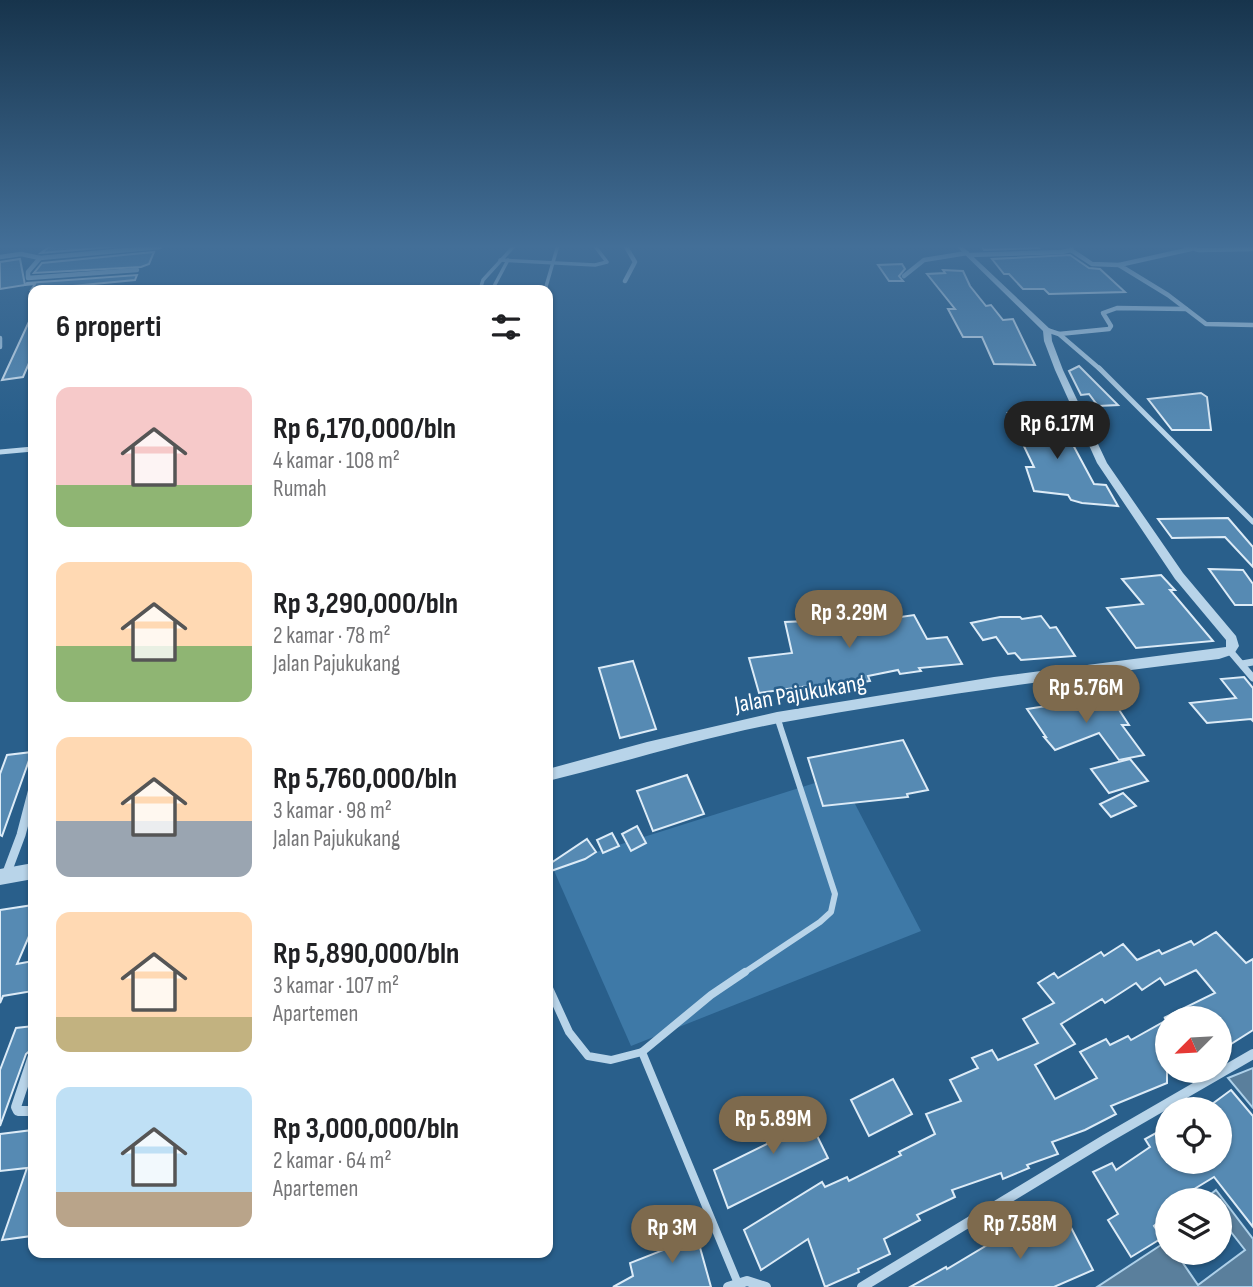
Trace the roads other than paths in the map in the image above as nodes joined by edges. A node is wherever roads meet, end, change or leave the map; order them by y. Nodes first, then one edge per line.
1 (1021, 305) edge
2 (1181, 305) edge
3 (1187, 309) junction
4 (1253, 325) edge
5 (1047, 330) junction
6 (1059, 334) junction
7 (0, 338) edge
8 (0, 347) edge
9 (28, 449) edge
10 (0, 452) edge
11 (1253, 522) edge
12 (1230, 650) junction
13 (1253, 662) edge
14 (1242, 664) junction
15 (1253, 678) edge
16 (777, 718) junction
17 (553, 774) edge
18 (28, 808) edge
19 (28, 872) edge
20 (3, 876) edge
21 (553, 997) edge
22 (642, 1052) junction
23 (1253, 1054) edge
24 (649, 1068) joint
25 (28, 1071) edge
26 (28, 1111) edge
27 (693, 1171) joint
28 (733, 1284) edge
29 (766, 1287) edge
30 (862, 1287) edge

1 - 5 street
2 - 3 street
3 - 4 street
3 - 6 street
5 - 6 street
5 - 12 street
6 - 11 street
7 - 8 street
9 - 10 street
12 - 14 street
12 - 16 street, Jalan Pajukukang
13 - 14 street
14 - 15 street
16 - 17 street, Jalan Pajukukang
16 - 22 lane
18 - 20 street
19 - 20 street
21 - 22 lane
22 - 24 lane
23 - 30 street
24 - 27 lane
25 - 26 street
27 - 28 lane
28 - 29 street

